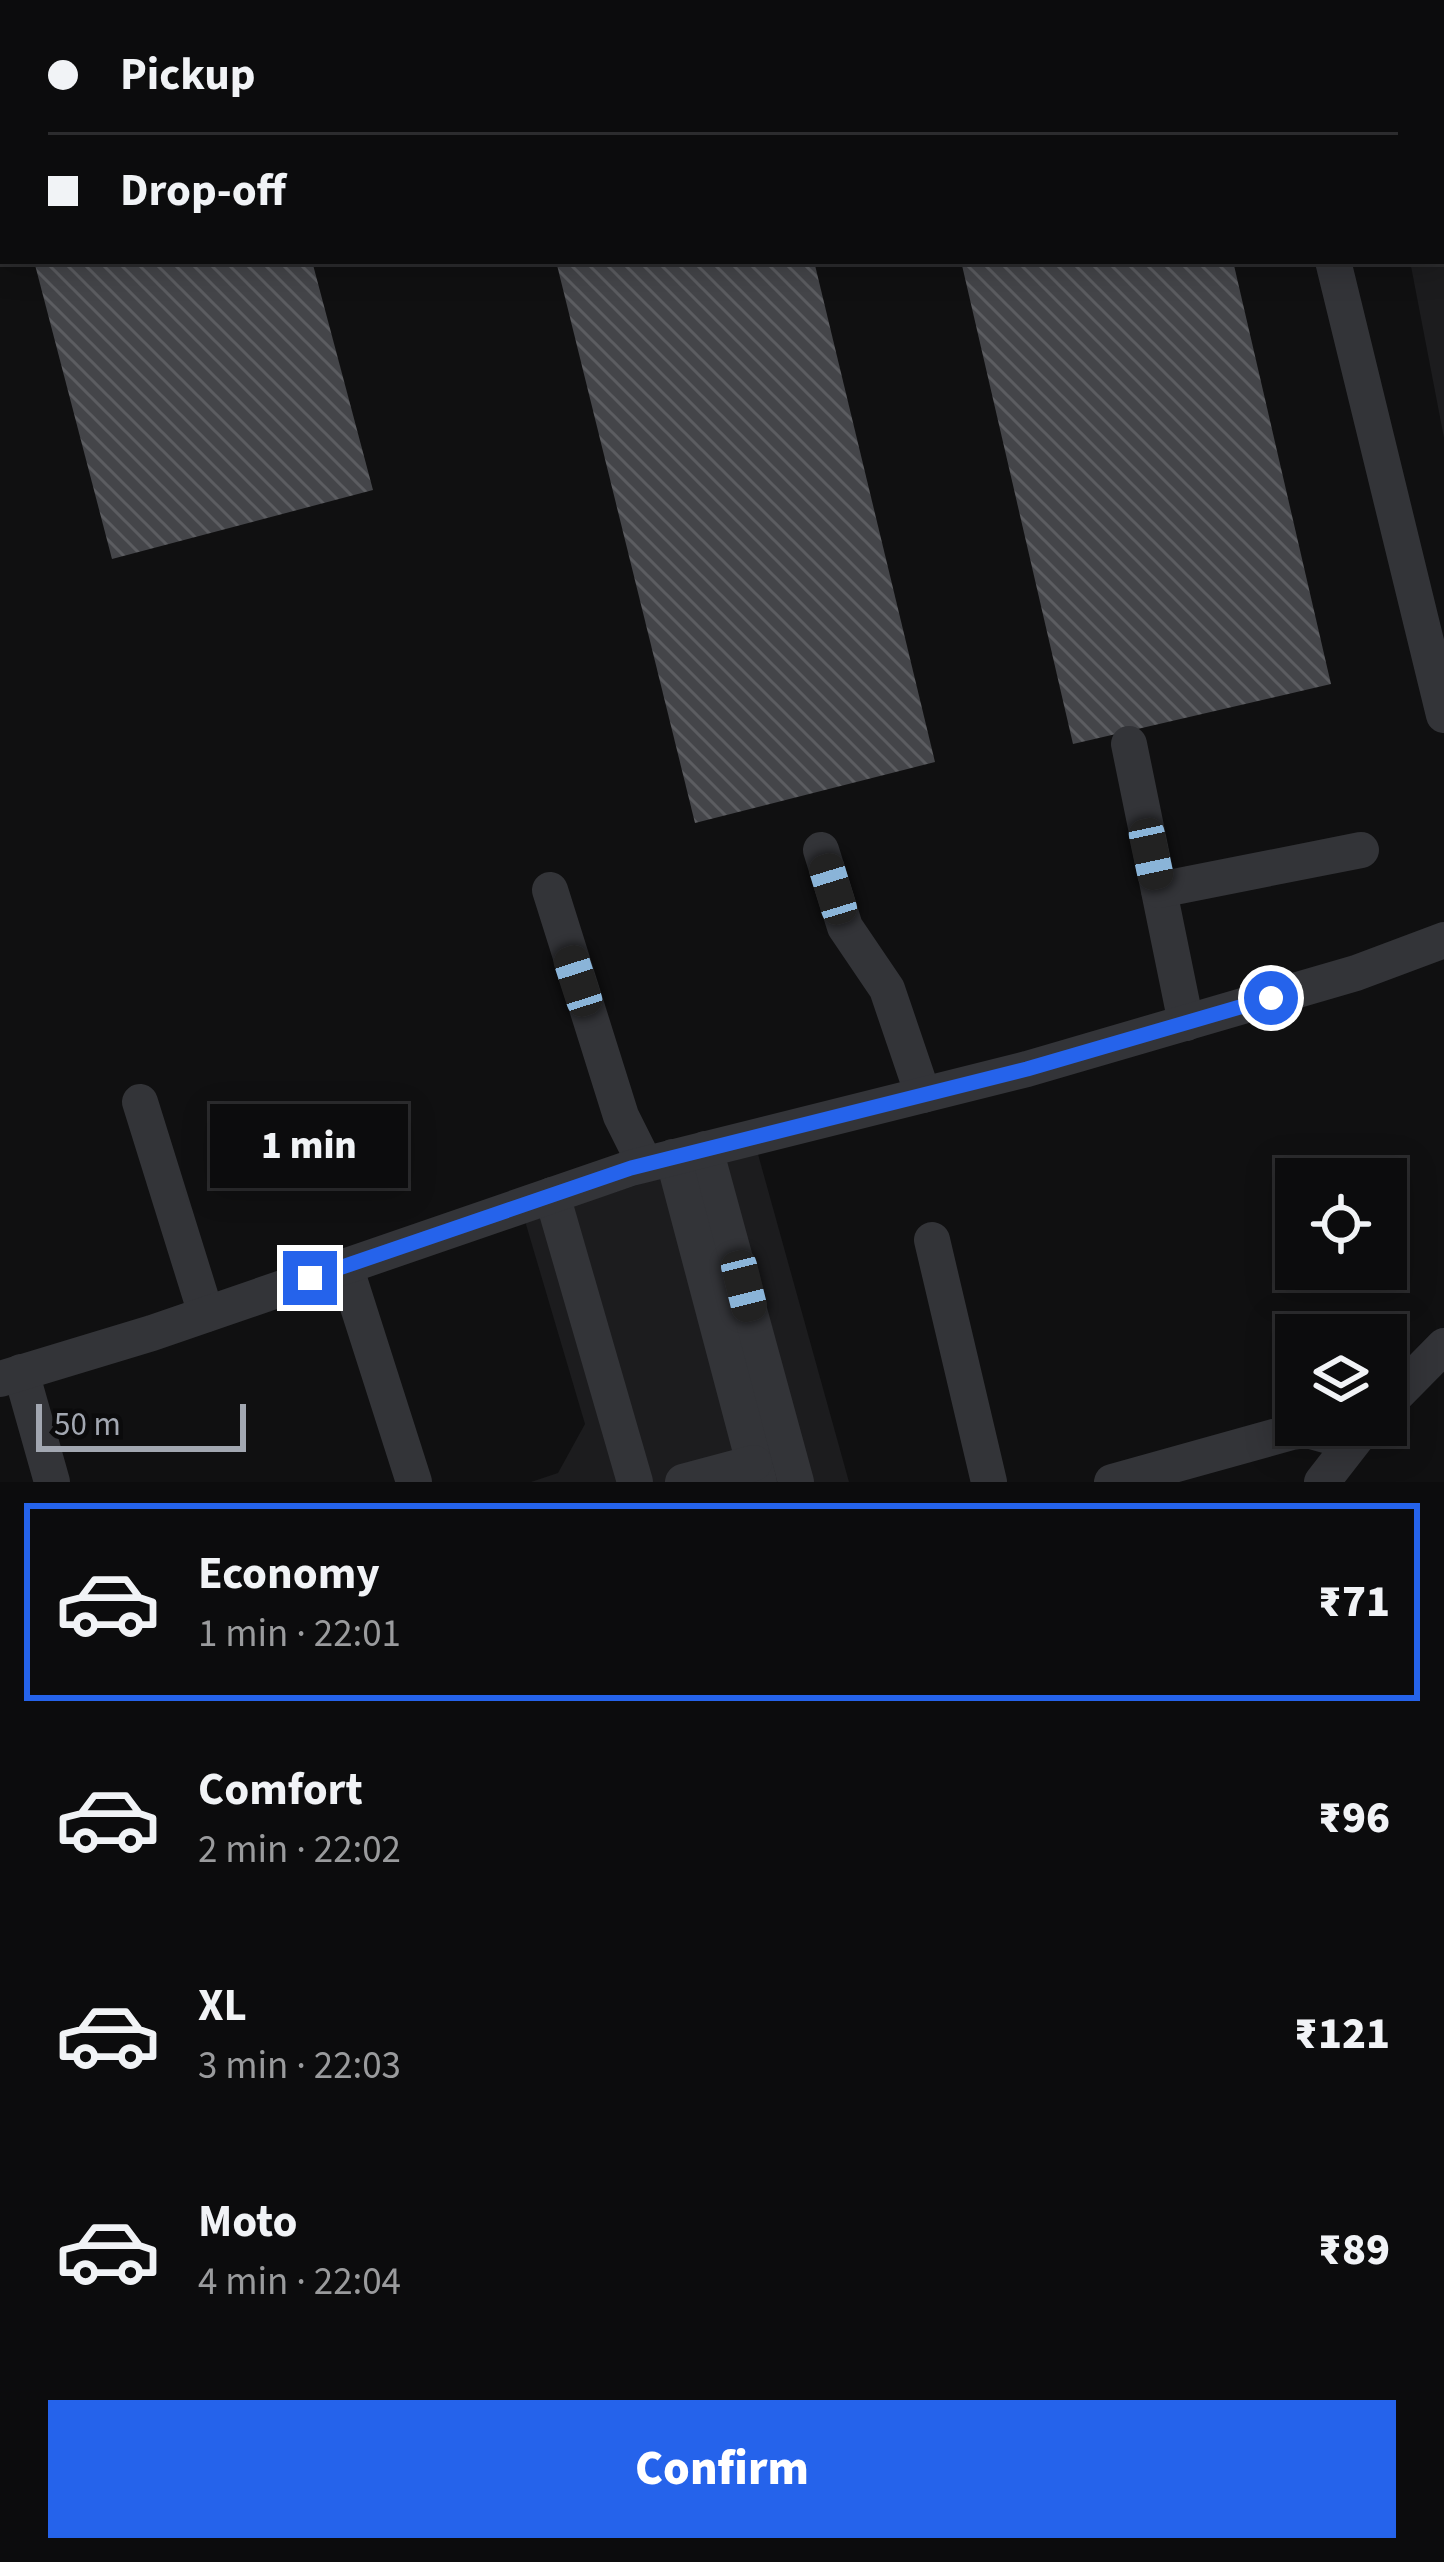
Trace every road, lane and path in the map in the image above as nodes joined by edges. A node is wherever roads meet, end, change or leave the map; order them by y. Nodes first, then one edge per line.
1 (1334, 264) edge
2 (1435, 641) edge
3 (1444, 715) edge
4 (1129, 744) dead end
5 (821, 850) dead end
6 (1361, 850) dead end
7 (550, 890) dead end
8 (1159, 890) junction
9 (1444, 940) edge
10 (1186, 1023) junction
11 (923, 1095) junction
12 (140, 1102) dead end
13 (675, 1157) junction
14 (552, 1195) junction
15 (932, 1240) dead end
16 (345, 1266) junction
17 (206, 1314) junction
18 (1444, 1346) edge
19 (10, 1375) edge
20 (1407, 1384) edge
21 (1275, 1439) edge
22 (1348, 1446) edge
23 (756, 1473) edge
24 (52, 1482) edge
25 (414, 1482) edge
26 (635, 1482) edge
27 (683, 1482) edge
28 (796, 1482) edge
29 (989, 1482) edge
30 (1112, 1482) edge
31 (1322, 1482) edge

1 - 2 street
2 - 3 street
4 - 8 street
5 - 11 street
6 - 8 street
7 - 13 street
8 - 10 street
9 - 10 street
10 - 11 street
11 - 13 street
12 - 17 street
13 - 14 street
13 - 23 street
13 - 28 street
14 - 16 street
14 - 26 street
15 - 29 street
16 - 17 street
16 - 25 street
17 - 19 street
18 - 20 street
19 - 24 street
21 - 30 street
22 - 31 street
23 - 27 street

